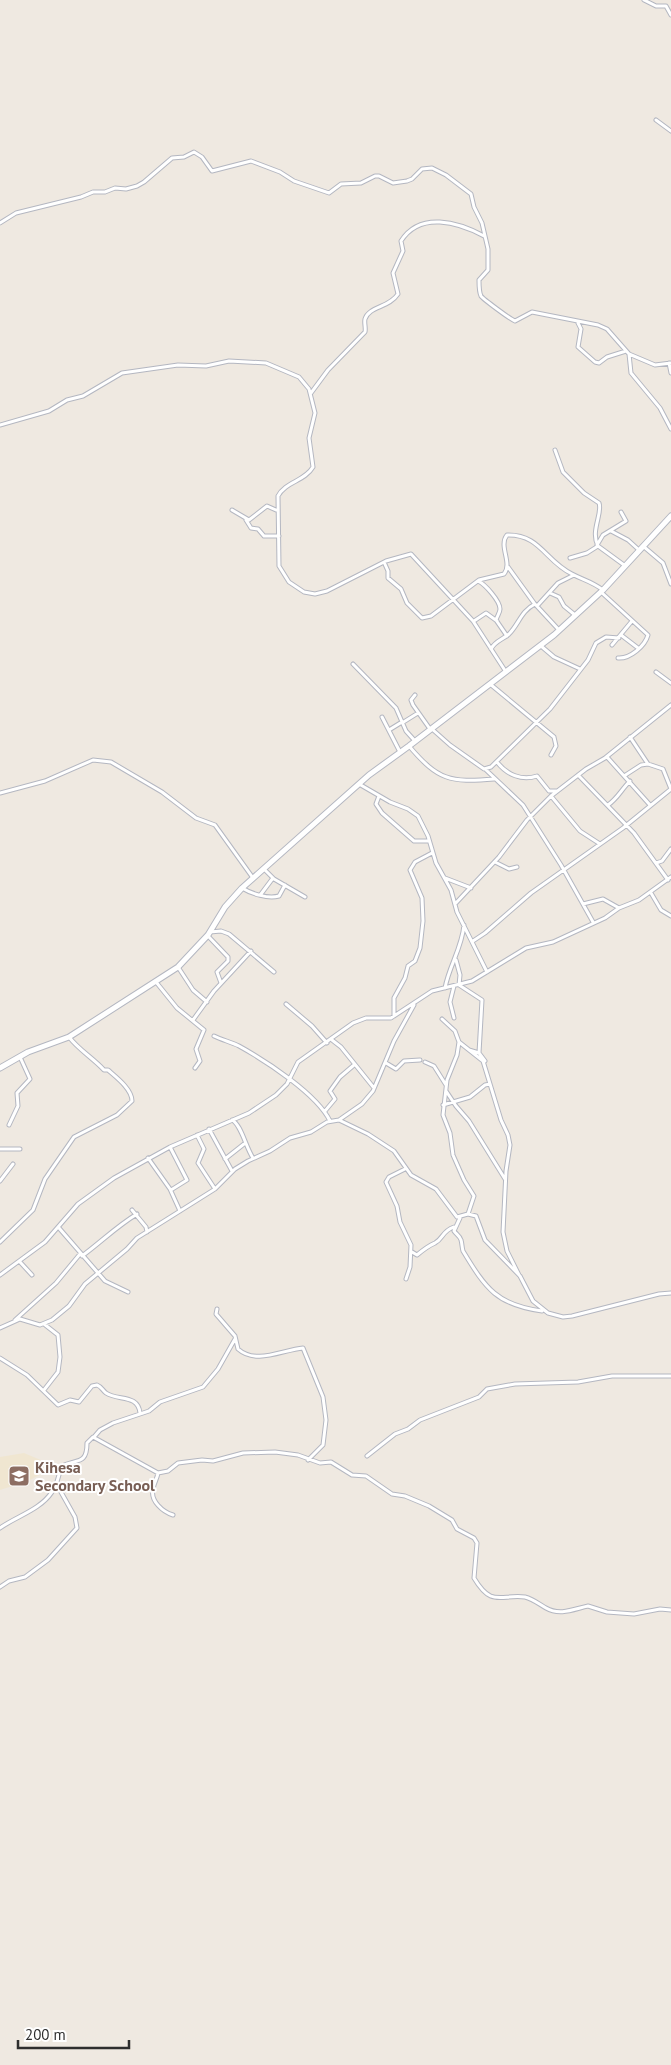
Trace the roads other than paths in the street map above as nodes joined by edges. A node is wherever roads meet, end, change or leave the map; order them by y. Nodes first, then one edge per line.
1 (644, 0) edge
2 (671, 16) edge
3 (656, 120) dead end
4 (671, 131) edge
5 (0, 223) edge
6 (485, 236) junction
7 (578, 323) junction
8 (628, 353) junction
9 (670, 363) edge
10 (671, 373) edge
11 (311, 393) junction
12 (0, 425) edge
13 (671, 429) edge
14 (555, 450) dead end
15 (232, 510) dead end
16 (277, 511) junction
17 (621, 512) dead end
18 (671, 516) edge
19 (246, 520) junction
20 (611, 531) junction
21 (279, 536) junction
22 (597, 546) junction
23 (641, 548) junction
24 (570, 558) dead end
25 (384, 562) junction
26 (507, 565) junction
27 (624, 565) junction
28 (574, 575) junction
29 (478, 581) junction
30 (671, 584) edge
31 (602, 591) junction
32 (550, 593) junction
33 (452, 600) junction
34 (536, 605) junction
35 (576, 615) junction
36 (497, 621) junction
37 (632, 621) junction
38 (474, 622) junction
39 (560, 630) junction
40 (507, 636) junction
41 (620, 636) junction
42 (612, 645) dead end
43 (541, 646) junction
44 (638, 648) junction
45 (491, 650) junction
46 (618, 658) dead end
47 (353, 664) dead end
48 (580, 669) junction
49 (506, 672) junction
50 (656, 672) dead end
51 (671, 682) edge
52 (490, 684) junction
53 (415, 695) dead end
54 (669, 706) edge
55 (671, 712) edge
56 (418, 713) junction
57 (382, 718) dead end
58 (402, 722) junction
59 (537, 722) junction
60 (431, 729) junction
61 (389, 730) junction
62 (630, 738) junction
63 (415, 741) junction
64 (409, 746) junction
65 (400, 752) junction
66 (551, 755) dead end
67 (607, 757) junction
68 (497, 762) junction
69 (648, 764) junction
70 (484, 769) junction
71 (578, 775) junction
72 (624, 776) junction
73 (495, 779) junction
74 (630, 781) junction
75 (359, 784) junction
76 (671, 789) edge
77 (558, 791) junction
78 (0, 793) edge
79 (379, 796) junction
80 (551, 796) junction
81 (608, 805) junction
82 (650, 805) junction
83 (530, 817) junction
84 (623, 822) junction
85 (627, 825) junction
86 (623, 828) junction
87 (429, 841) junction
88 (600, 844) junction
89 (671, 849) edge
90 (433, 853) junction
91 (495, 862) junction
92 (656, 863) junction
93 (517, 867) dead end
94 (263, 869) junction
95 (564, 870) junction
96 (253, 878) junction
97 (273, 878) junction
98 (445, 878) junction
99 (670, 878) edge
100 (285, 885) junction
101 (242, 888) junction
102 (471, 888) junction
103 (651, 893) junction
104 (261, 894) junction
105 (305, 897) dead end
106 (455, 904) junction
107 (582, 904) junction
108 (619, 908) junction
109 (671, 916) edge
110 (593, 923) junction
111 (464, 924) junction
112 (209, 933) junction
113 (472, 941) junction
114 (251, 951) junction
115 (456, 960) junction
116 (178, 967) junction
117 (274, 972) dead end
118 (487, 972) junction
119 (156, 981) junction
120 (222, 983) junction
121 (459, 985) junction
122 (454, 986) junction
123 (445, 988) junction
124 (207, 1002) junction
125 (286, 1004) dead end
126 (414, 1004) junction
127 (394, 1016) junction
128 (454, 1018) dead end
129 (442, 1019) dead end
130 (193, 1020) junction
131 (214, 1036) dead end
132 (69, 1037) junction
133 (332, 1040) junction
134 (459, 1042) junction
135 (327, 1043) junction
136 (467, 1049) junction
137 (478, 1053) junction
138 (20, 1056) junction
139 (420, 1060) dead end
140 (425, 1062) dead end
141 (386, 1063) junction
142 (485, 1064) junction
143 (354, 1065) junction
144 (0, 1068) edge
145 (194, 1068) dead end
146 (288, 1078) junction
147 (490, 1084) junction
148 (446, 1085) junction
149 (375, 1086) junction
150 (446, 1090) junction
151 (453, 1102) junction
152 (443, 1105) junction
153 (325, 1111) junction
154 (232, 1120) junction
155 (339, 1120) junction
156 (330, 1121) junction
157 (9, 1125) dead end
158 (209, 1130) junction
159 (196, 1135) junction
160 (245, 1143) junction
161 (170, 1147) junction
162 (0, 1148) edge
163 (20, 1149) dead end
164 (148, 1158) junction
165 (225, 1158) junction
166 (253, 1158) junction
167 (13, 1164) dead end
168 (406, 1169) junction
169 (232, 1171) junction
170 (505, 1179) junction
171 (0, 1181) edge
172 (215, 1189) junction
173 (170, 1190) junction
174 (132, 1210) dead end
175 (180, 1211) junction
176 (137, 1214) junction
177 (468, 1214) junction
178 (460, 1218) junction
179 (454, 1227) junction
180 (58, 1228) junction
181 (147, 1232) junction
182 (0, 1242) edge
183 (412, 1252) junction
184 (81, 1255) junction
185 (20, 1262) junction
186 (97, 1274) junction
187 (0, 1275) edge
188 (32, 1275) dead end
189 (520, 1276) junction
190 (406, 1279) dead end
191 (128, 1292) dead end
192 (671, 1293) edge
193 (217, 1308) dead end
194 (544, 1311) junction
195 (15, 1320) junction
196 (44, 1324) junction
197 (0, 1328) edge
198 (235, 1339) junction
199 (0, 1358) edge
200 (671, 1376) edge
201 (44, 1390) junction
202 (140, 1412) junction
203 (94, 1437) junction
204 (367, 1456) dead end
205 (308, 1460) junction
206 (158, 1473) junction
207 (56, 1485) junction
208 (173, 1514) dead end
209 (0, 1528) edge
210 (0, 1587) edge
211 (671, 1610) edge

1 - 2 street
3 - 4 street
5 - 6 street
6 - 7 street
6 - 11 street
7 - 8 street
7 - 8 street
8 - 9 street
8 - 13 street
9 - 10 street
11 - 12 street
11 - 16 street
14 - 22 street
15 - 19 street
16 - 19 street
16 - 21 street
17 - 20 street
18 - 23 street
19 - 21 street
20 - 22 street
20 - 23 street
21 - 25 street
22 - 24 street
22 - 27 street
23 - 27 street
23 - 30 street
25 - 33 street
25 - 33 street
26 - 28 street
26 - 29 street
26 - 34 street
27 - 31 street
28 - 31 street
28 - 32 street
29 - 33 street
29 - 36 street
31 - 35 street
31 - 37 street
32 - 34 street
32 - 35 street
33 - 38 street
34 - 39 street
34 - 40 street
35 - 39 street
36 - 38 street
36 - 40 street
37 - 41 street
37 - 44 street
38 - 45 street
39 - 43 street
40 - 45 street
41 - 42 street
41 - 44 street
41 - 48 street
43 - 48 street
43 - 49 street
44 - 46 street
45 - 49 street
47 - 58 street
48 - 59 street
49 - 52 street
50 - 51 street
52 - 59 street
52 - 60 street
53 - 56 street
54 - 55 street
54 - 62 street
56 - 58 street
56 - 60 street
57 - 61 street
58 - 61 street
58 - 63 street
59 - 66 street
59 - 68 street
60 - 63 street
60 - 70 street
61 - 65 street
62 - 67 street
62 - 69 street
63 - 64 street
64 - 65 street
64 - 73 street
65 - 75 street
67 - 71 street
67 - 72 street
68 - 70 street
68 - 77 street
69 - 72 street
69 - 76 street
70 - 73 street
71 - 77 street
71 - 81 street
72 - 74 street
73 - 83 street
74 - 81 street
74 - 82 street
75 - 79 street
75 - 94 street
76 - 82 street
77 - 80 street
78 - 96 street
79 - 87 street
79 - 87 street
80 - 83 street
80 - 88 street
81 - 84 street
82 - 85 street
83 - 91 street
83 - 95 street
84 - 85 street
84 - 86 street
85 - 86 street
85 - 92 street
86 - 88 street
87 - 90 street
88 - 95 street
89 - 92 street
90 - 98 street
90 - 127 street
91 - 93 street
91 - 102 street
92 - 99 street
94 - 96 street
94 - 97 street
95 - 107 street
95 - 113 street
96 - 101 street
97 - 100 street
97 - 104 street
98 - 102 street
98 - 106 street
99 - 103 street
100 - 104 street
100 - 105 street
101 - 104 street
101 - 112 street
102 - 106 street
103 - 108 street
103 - 109 street
106 - 111 street
107 - 108 street
107 - 110 street
108 - 110 street
110 - 118 street
111 - 113 street
111 - 115 street
112 - 114 street
112 - 116 street
112 - 120 street
113 - 118 street
114 - 117 street
114 - 120 street
115 - 121 street
115 - 123 street
116 - 119 street
116 - 124 street
118 - 121 street
119 - 130 street
119 - 132 street
120 - 124 street
121 - 122 street
121 - 137 street
122 - 123 street
122 - 128 street
123 - 126 street
124 - 130 street
125 - 135 street
126 - 127 street
126 - 141 street
127 - 133 street
129 - 134 street
130 - 145 street
131 - 146 street
132 - 138 street
132 - 182 street
133 - 135 street
133 - 143 street
134 - 136 street
134 - 148 street
135 - 146 street
136 - 137 street
136 - 142 street
137 - 142 street
138 - 144 street
138 - 157 street
139 - 141 street
140 - 148 street
141 - 149 street
142 - 147 street
143 - 149 street
143 - 153 street
146 - 153 street
146 - 154 street
147 - 151 street
147 - 170 street
148 - 150 street
149 - 155 street
150 - 151 street
150 - 152 street
151 - 152 street
151 - 170 street
152 - 177 street
153 - 156 street
154 - 158 street
154 - 160 street
155 - 156 street
155 - 168 street
156 - 166 street
158 - 159 street
158 - 165 street
159 - 161 street
159 - 172 street
160 - 165 street
160 - 166 street
161 - 164 street
161 - 173 street
162 - 163 street
164 - 173 street
164 - 180 street
165 - 169 street
166 - 169 street
167 - 171 street
168 - 178 street
168 - 183 street
169 - 172 street
170 - 189 street
172 - 175 street
173 - 175 street
174 - 176 street
175 - 181 street
176 - 181 street
176 - 184 street
177 - 178 street
177 - 189 street
178 - 179 street
179 - 183 street
179 - 194 street
180 - 184 street
180 - 185 street
181 - 186 street
183 - 190 street
184 - 186 street
184 - 195 street
185 - 187 street
185 - 188 street
186 - 191 street
186 - 196 street
189 - 194 street
192 - 194 street
193 - 198 street
195 - 196 street
195 - 197 street
196 - 201 street
198 - 202 street
198 - 205 street
199 - 201 street
200 - 204 street
201 - 202 street
202 - 203 street
203 - 206 street
203 - 207 street
205 - 206 street
205 - 211 street
206 - 208 street
207 - 209 street
207 - 210 street

